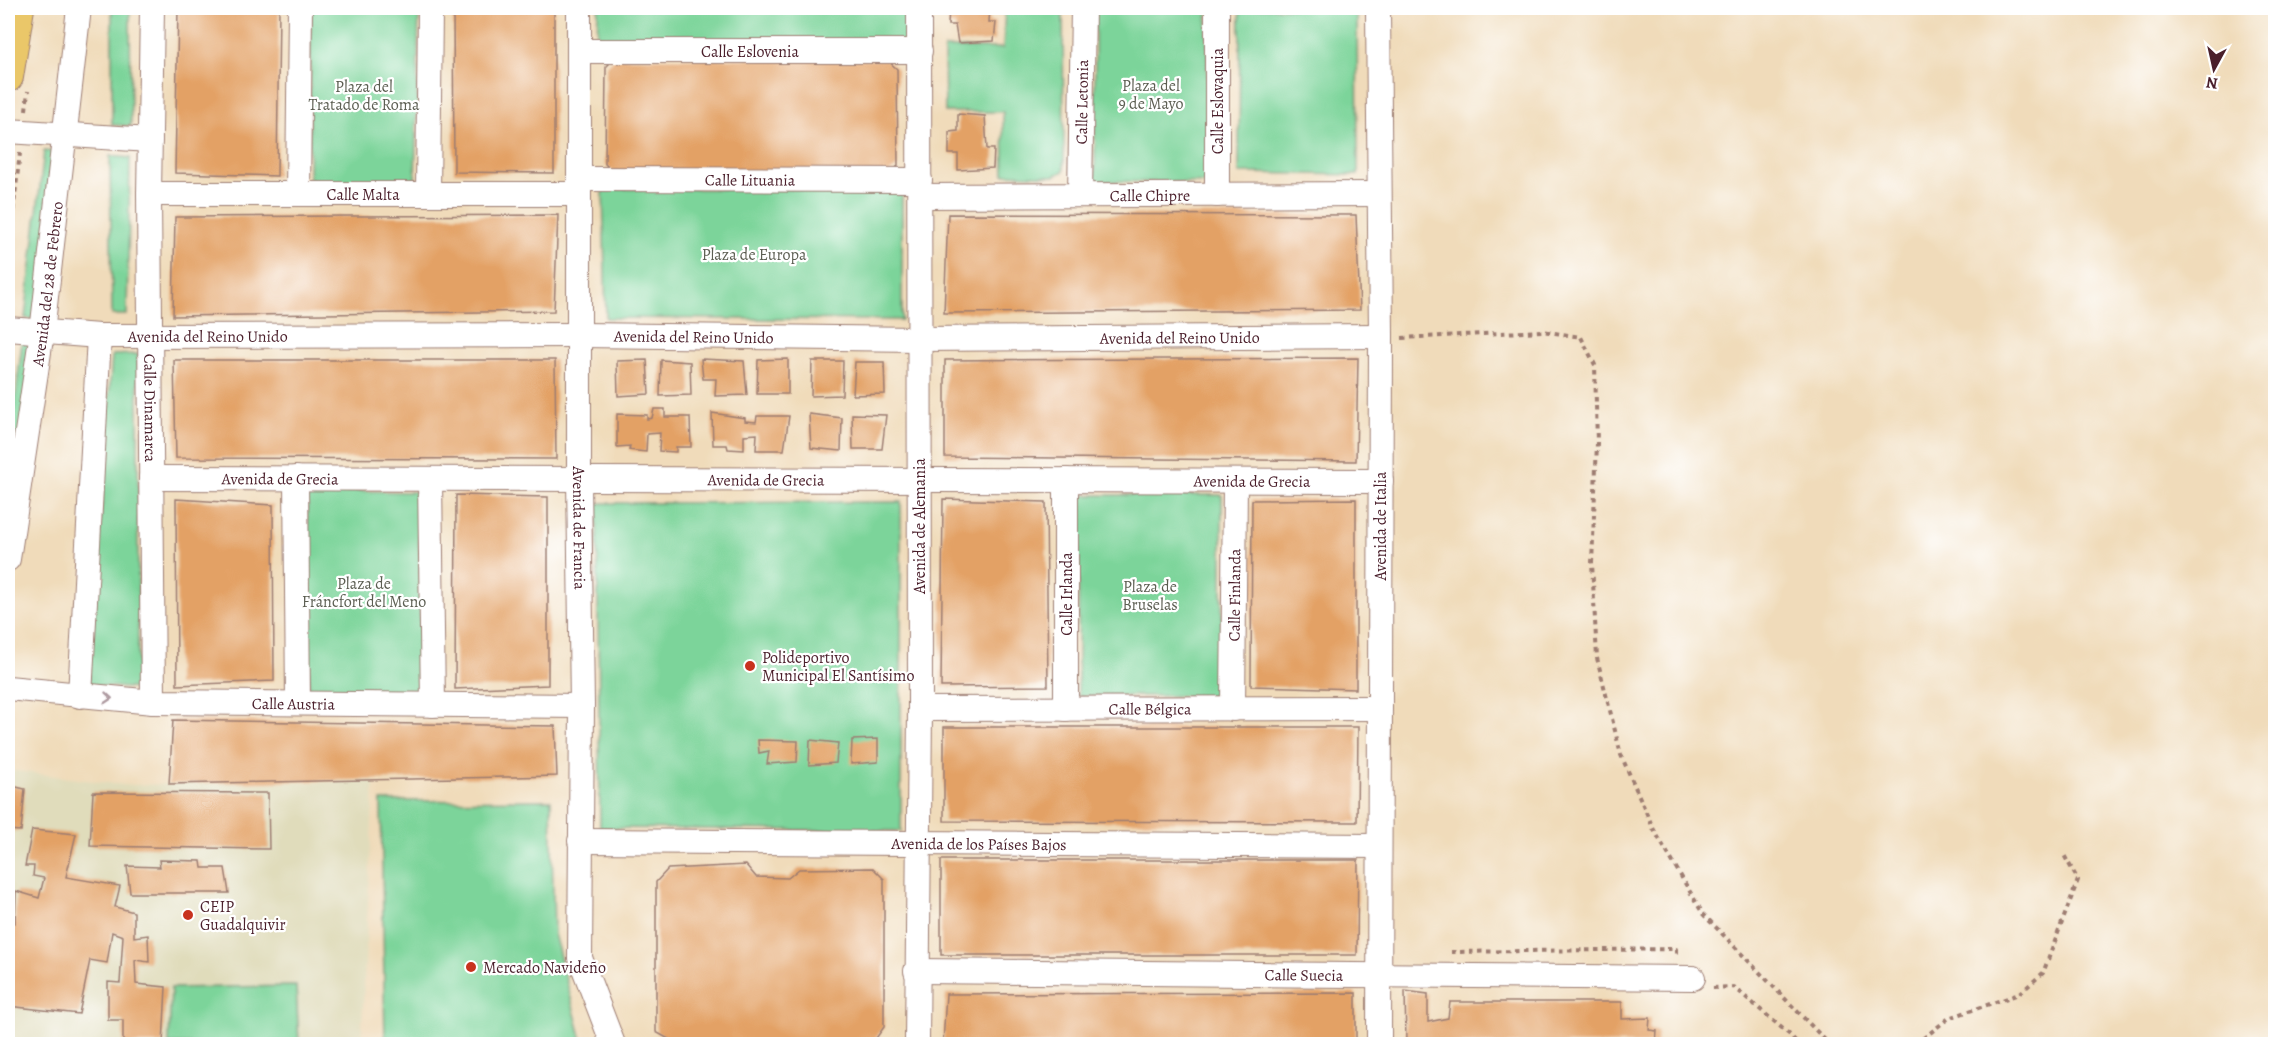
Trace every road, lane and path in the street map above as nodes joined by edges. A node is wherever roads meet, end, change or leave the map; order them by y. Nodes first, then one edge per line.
1 (19, 8) edge
2 (79, 8) edge
3 (152, 8) edge
4 (300, 8) edge
5 (430, 8) edge
6 (579, 8) edge
7 (920, 8) edge
8 (1083, 8) edge
9 (1217, 8) edge
10 (1378, 8) edge
11 (579, 51) junction
12 (920, 51) junction
13 (8, 77) edge
14 (8, 131) edge
15 (65, 135) junction
16 (150, 140) junction
17 (579, 187) junction
18 (920, 188) junction
19 (149, 194) junction
20 (298, 194) junction
21 (428, 194) junction
22 (1379, 194) junction
23 (1080, 195) junction
24 (1217, 195) junction
25 (8, 329) edge
26 (42, 332) junction
27 (580, 335) junction
28 (99, 336) junction
29 (150, 336) junction
30 (1381, 336) junction
31 (918, 339) junction
32 (152, 478) junction
33 (296, 478) junction
34 (429, 479) junction
35 (579, 479) junction
36 (919, 480) junction
37 (1066, 480) junction
38 (1236, 481) junction
39 (1381, 481) junction
40 (8, 559) edge
41 (8, 688) edge
42 (80, 696) junction
43 (153, 702) junction
44 (298, 704) junction
45 (433, 705) junction
46 (582, 706) junction
47 (1380, 708) junction
48 (920, 709) junction
49 (1066, 709) junction
50 (1233, 709) junction
51 (580, 841) junction
52 (918, 844) junction
53 (1379, 846) junction
54 (2064, 855) dead end
55 (1441, 952) dead end
56 (1676, 960) dead end
57 (916, 971) junction
58 (1379, 976) junction
59 (1701, 983) joint
60 (613, 1044) edge
61 (917, 1044) edge
62 (1379, 1044) edge
63 (1798, 1044) edge
64 (1828, 1044) edge
65 (1916, 1044) edge

1 - 13 main road
2 - 15 street, Avenida del 28 de Febrero
3 - 16 street, Calle Dinamarca
4 - 20 street
5 - 21 street
6 - 11 street, Avenida de Francia
7 - 12 street, Avenida de Alemania
8 - 23 street, Calle Letonia
9 - 24 street, Calle Eslovaquia
10 - 22 street, Avenida de Italia
11 - 12 street, Calle Eslovenia
11 - 17 street, Avenida de Francia
12 - 18 street, Avenida de Alemania
14 - 15 street
15 - 16 street
15 - 26 street, Avenida del 28 de Febrero
16 - 19 street, Calle Dinamarca
17 - 18 street, Calle Lituania
17 - 21 street, Calle Malta
17 - 27 street, Avenida de Francia
18 - 23 street, Calle Chipre
18 - 31 street, Avenida de Alemania
19 - 20 street, Calle Malta
19 - 29 street, Calle Dinamarca
20 - 21 street, Calle Malta
22 - 24 street, Calle Chipre
22 - 30 street, Avenida de Italia
23 - 24 street, Calle Chipre
25 - 26 street, Avenida del Reino Unido
26 - 28 street, Avenida del Reino Unido
26 - 40 street, Avenida del 28 de Febrero
27 - 29 street, Avenida del Reino Unido
27 - 31 street, Avenida del Reino Unido
27 - 35 street, Avenida de Francia
28 - 29 street, Avenida del Reino Unido
28 - 42 street
29 - 32 street, Calle Dinamarca
30 - 31 street, Avenida del Reino Unido
30 - 39 street, Avenida de Italia
30 - 64 path
31 - 36 street, Avenida de Alemania
32 - 33 street, Avenida de Grecia
32 - 43 street, Calle Dinamarca
33 - 34 street, Avenida de Grecia
33 - 44 street
34 - 35 street, Avenida de Grecia
34 - 45 street
35 - 36 street, Avenida de Grecia
35 - 46 street, Avenida de Francia
36 - 37 street, Avenida de Grecia
36 - 48 street, Avenida de Alemania
37 - 38 street, Avenida de Grecia
37 - 49 street, Calle Irlanda
38 - 39 street, Avenida de Grecia
38 - 50 street, Calle Finlanda
39 - 47 street, Avenida de Italia
41 - 42 street, Calle Austria
42 -> 43 street, Calle Austria
43 - 44 street, Calle Austria
44 - 45 street, Calle Austria
45 - 46 street, Calle Austria
46 - 51 street, Avenida de Francia
47 - 50 street, Calle Bélgica
47 - 53 street, Avenida de Italia
48 - 49 street, Calle Bélgica
48 - 52 street, Avenida de Alemania
49 - 50 street, Calle Bélgica
51 - 52 street, Avenida de los Países Bajos
51 - 60 street, Avenida de Francia
52 - 53 street, Avenida de los Países Bajos
52 - 57 street, Avenida de Alemania
53 - 58 street, Avenida de Italia
54 - 65 path
55 - 56 path
57 - 58 street, Calle Suecia
57 - 61 street, Avenida de Alemania
58 - 59 street, Calle Suecia
58 - 62 street, Avenida de Italia
59 - 63 path

